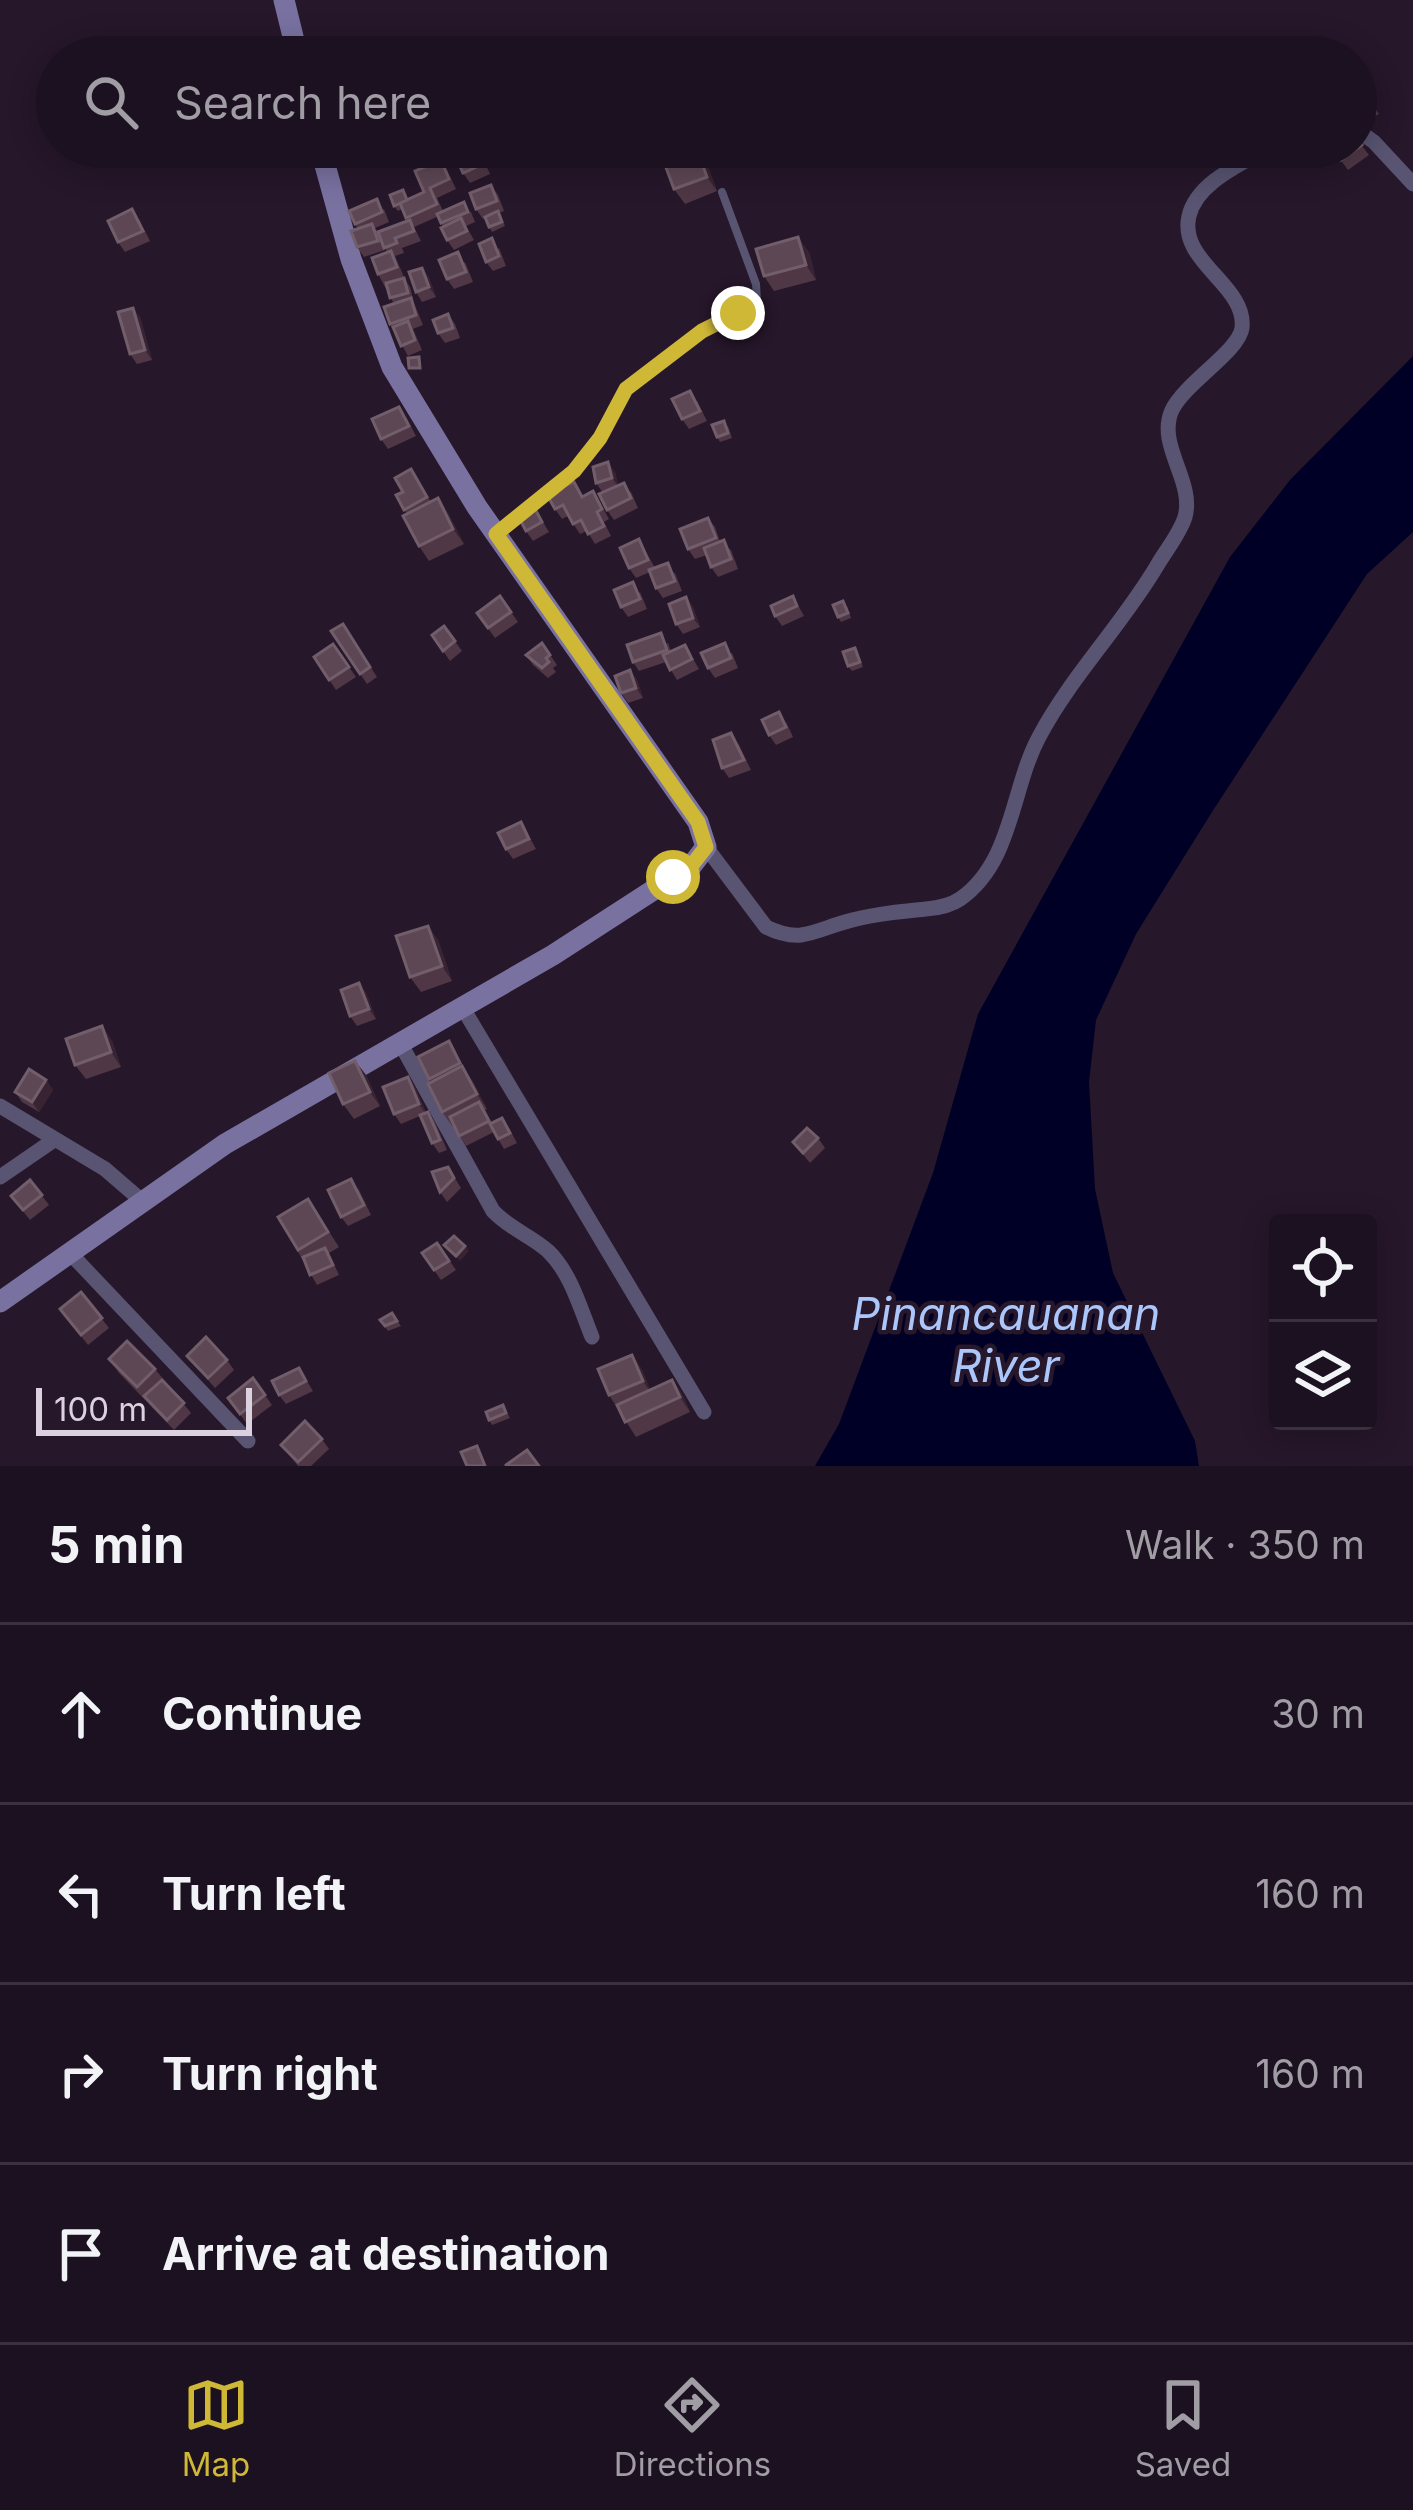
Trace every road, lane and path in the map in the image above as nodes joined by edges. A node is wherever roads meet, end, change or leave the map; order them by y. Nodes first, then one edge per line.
1 (284, 0) edge
2 (293, 36) edge
3 (1377, 145) edge
4 (326, 168) edge
5 (1238, 168) edge
6 (1413, 184) edge
7 (722, 192) dead end
8 (496, 534) junction
9 (706, 847) junction
10 (461, 1005) junction
11 (399, 1041) junction
12 (0, 1106) edge
13 (54, 1140) junction
14 (0, 1177) edge
15 (142, 1201) junction
16 (69, 1252) junction
17 (0, 1302) edge
18 (592, 1337) dead end
19 (704, 1412) dead end
20 (248, 1441) dead end

1 - 2 street
3 - 6 street
4 - 8 street
5 - 9 street
7 - 8 lane
8 - 9 street
9 - 10 street
10 - 11 street
10 - 19 street
11 - 15 street
11 - 18 street
12 - 13 street
13 - 14 street
13 - 15 street
15 - 16 street
16 - 17 street
16 - 20 street

